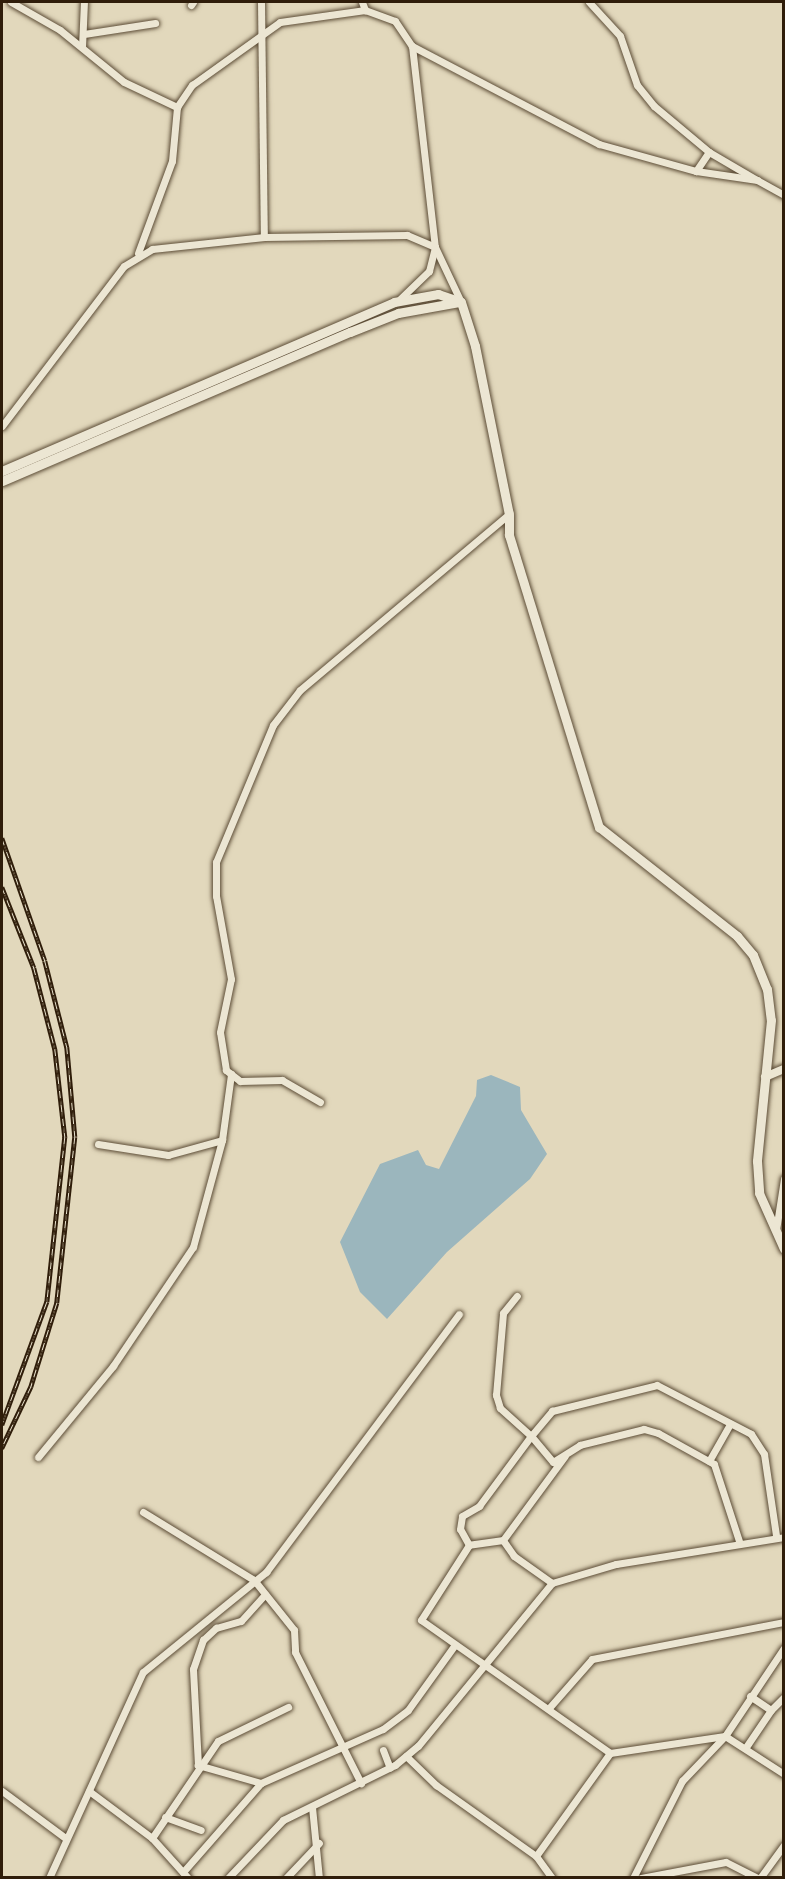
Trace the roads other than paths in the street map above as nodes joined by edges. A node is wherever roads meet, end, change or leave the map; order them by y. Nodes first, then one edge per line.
1 (11, 2) edge
2 (84, 2) edge
3 (261, 2) edge
4 (362, 2) edge
5 (588, 2) edge
6 (365, 10) junction
7 (155, 23) dead end
8 (258, 33) junction
9 (84, 34) junction
10 (412, 46) junction
11 (81, 47) junction
12 (177, 107) junction
13 (709, 152) junction
14 (696, 171) junction
15 (757, 180) junction
16 (783, 195) edge
17 (264, 237) junction
18 (435, 246) junction
19 (138, 253) junction
20 (394, 302) junction
21 (461, 302) junction
22 (2, 426) edge
23 (2, 471) edge
24 (2, 481) edge
25 (509, 514) junction
26 (783, 1070) edge
27 (231, 1074) junction
28 (765, 1077) junction
29 (320, 1102) dead end
30 (222, 1140) junction
31 (98, 1144) dead end
32 (783, 1179) edge
33 (775, 1234) junction
34 (783, 1249) edge
35 (517, 1296) dead end
36 (459, 1314) dead end
37 (730, 1424) junction
38 (531, 1436) junction
39 (568, 1452) junction
40 (38, 1457) dead end
41 (709, 1461) junction
42 (143, 1512) dead end
43 (780, 1536) edge
44 (503, 1540) junction
45 (739, 1541) junction
46 (469, 1545) junction
47 (254, 1580) junction
48 (552, 1583) junction
49 (265, 1594) junction
50 (783, 1622) edge
51 (454, 1646) junction
52 (783, 1648) edge
53 (481, 1667) junction
54 (750, 1696) junction
55 (783, 1697) edge
56 (288, 1707) dead end
57 (549, 1708) junction
58 (771, 1710) junction
59 (725, 1736) junction
60 (342, 1744) junction
61 (747, 1747) junction
62 (383, 1750) dead end
63 (610, 1753) junction
64 (406, 1756) junction
65 (198, 1765) junction
66 (390, 1768) junction
67 (783, 1774) edge
68 (261, 1783) junction
69 (361, 1783) junction
70 (2, 1791) edge
71 (89, 1791) junction
72 (312, 1807) junction
73 (165, 1817) junction
74 (201, 1830) dead end
75 (64, 1837) junction
76 (152, 1838) junction
77 (319, 1843) junction
78 (783, 1845) edge
79 (536, 1856) junction
80 (186, 1875) edge
81 (49, 1878) edge
82 (228, 1878) edge
83 (286, 1878) edge
84 (320, 1878) edge
85 (552, 1878) edge
86 (633, 1878) edge
87 (641, 1878) edge
88 (758, 1878) edge

1 - 11 street
2 - 9 street
3 - 8 street
4 - 6 street
5 - 13 street
6 - 8 street
6 - 10 street
7 - 9 street
8 - 12 street
8 - 17 street
9 - 11 street
10 - 14 street
10 - 18 street
11 - 12 street
12 - 19 street
13 - 14 street
13 - 15 street
14 - 15 street
15 - 16 street
17 - 18 street
17 - 19 street
18 - 20 street
18 - 21 street
19 - 22 street
20 - 21 main road
20 - 23 main road
21 - 24 main road
21 - 25 main road
25 - 27 street
25 - 28 main road
26 - 28 street
27 - 29 street
27 - 30 street
28 - 33 main road
30 - 31 street
30 - 40 street
32 - 33 street
33 - 34 main road
35 - 38 street
36 - 47 street
37 - 38 street
37 - 41 street
37 - 43 street
38 - 39 street
38 - 46 street
39 - 41 street
39 - 44 street
41 - 45 street
42 - 47 street
43 - 45 street
44 - 46 street
44 - 48 street
45 - 48 street
46 - 51 street
47 - 49 street
47 - 71 street
48 - 53 street
49 - 60 street
49 - 65 street
50 - 57 street
51 - 53 street
51 - 60 street
52 - 54 street
53 - 57 street
53 - 64 street
54 - 58 street
54 - 59 street
55 - 58 street
56 - 65 street
57 - 63 street
58 - 61 street
59 - 61 street
59 - 63 street
59 - 86 street
60 - 68 street
60 - 69 street
61 - 67 street
62 - 66 street
63 - 79 street
64 - 66 street
64 - 79 street
65 - 68 street
65 - 73 street
66 - 69 street
68 - 80 street
69 - 72 street
70 - 75 street
71 - 75 street
71 - 76 street
72 - 77 street
72 - 82 street
73 - 74 street
73 - 76 street
75 - 81 street
76 - 80 street
77 - 83 street
77 - 84 street
78 - 88 street
79 - 85 street
87 - 88 street

